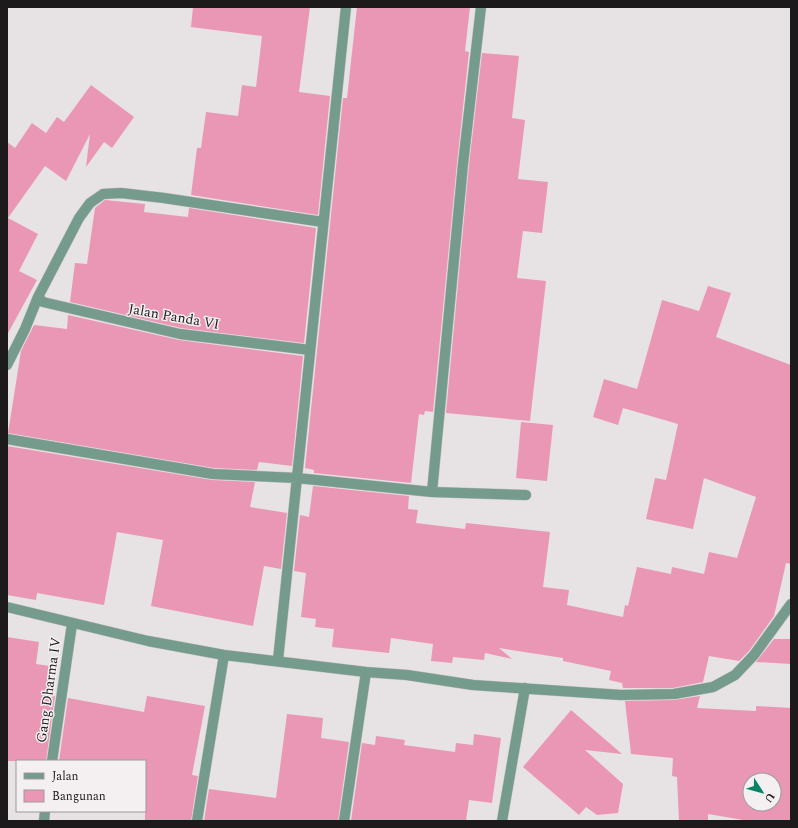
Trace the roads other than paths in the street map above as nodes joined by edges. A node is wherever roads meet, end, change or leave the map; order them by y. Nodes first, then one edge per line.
1 (346, 7) edge
2 (481, 7) edge
3 (323, 222) junction
4 (38, 297) junction
5 (310, 350) junction
6 (7, 365) edge
7 (7, 439) edge
8 (296, 478) junction
9 (432, 492) junction
10 (526, 495) dead end
11 (791, 604) edge
12 (7, 607) edge
13 (72, 624) junction
14 (224, 655) junction
15 (278, 660) junction
16 (366, 672) junction
17 (525, 688) junction
18 (52, 760) edge
19 (197, 821) edge
20 (344, 821) edge
21 (502, 821) edge

1 - 3 street
2 - 9 street
3 - 4 street
3 - 5 street
4 - 5 street, Jalan Panda VI
4 - 6 street
5 - 8 street
7 - 8 street
8 - 9 street
8 - 15 street
9 - 10 street
11 - 17 street
12 - 13 street
13 - 14 street
13 - 18 street, Gang Dharma IV
14 - 15 street
14 - 19 street
15 - 16 street
16 - 17 street
16 - 20 street
17 - 21 street

